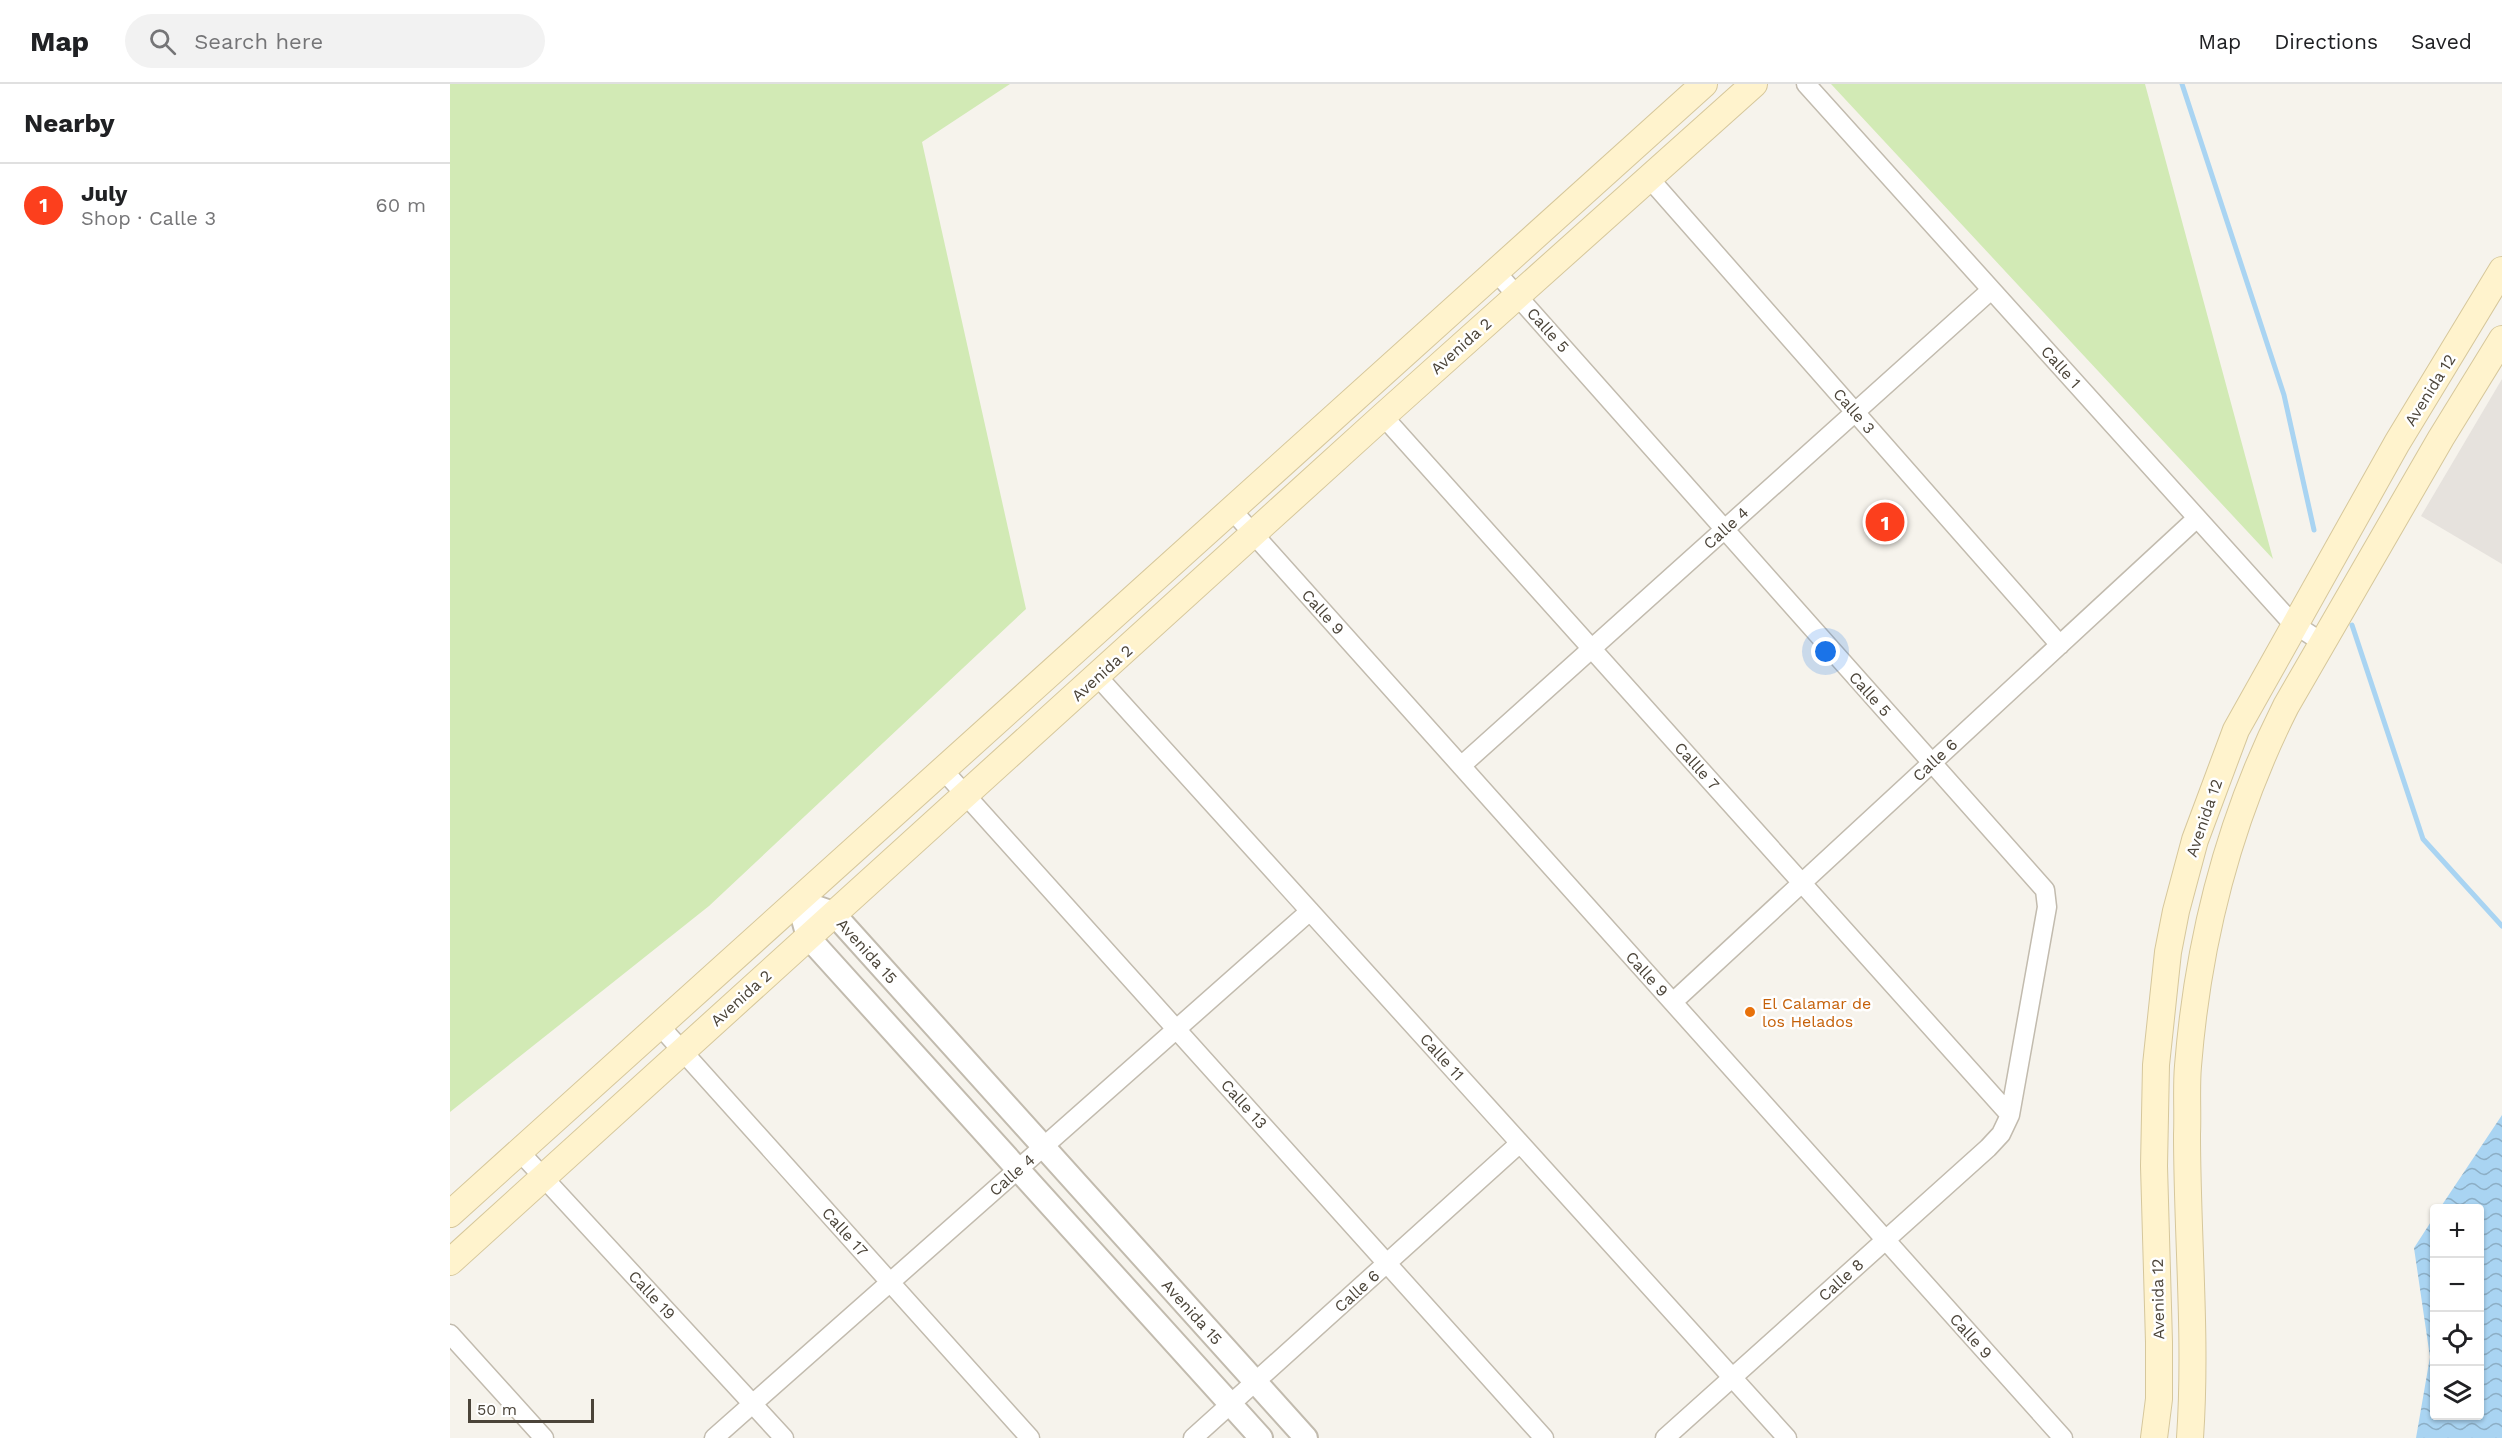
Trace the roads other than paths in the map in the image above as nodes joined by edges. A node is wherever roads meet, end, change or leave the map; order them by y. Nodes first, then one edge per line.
1 (1704, 84) edge
2 (1754, 84) edge
3 (1806, 84) edge
4 (1649, 178) junction
5 (2502, 270) edge
6 (1496, 272) junction
7 (1991, 290) junction
8 (1517, 296) junction
9 (2502, 339) edge
10 (1855, 412) junction
11 (1383, 416) junction
12 (1231, 509) junction
13 (2197, 518) junction
14 (1725, 529) junction
15 (1254, 535) junction
16 (2295, 624) junction
17 (2323, 642) junction
18 (2060, 645) junction
19 (1592, 649) junction
20 (1098, 677) junction
21 (1932, 763) junction
22 (1461, 766) junction
23 (944, 771) junction
24 (966, 795) junction
25 (1802, 883) junction
26 (798, 901) junction
27 (1310, 911) junction
28 (833, 913) junction
29 (808, 937) junction
30 (1673, 1002) junction
31 (659, 1025) junction
32 (1176, 1029) junction
33 (682, 1051) junction
34 (2010, 1115) junction
35 (1520, 1143) junction
36 (1044, 1147) junction
37 (519, 1151) junction
38 (1018, 1169) junction
39 (543, 1178) junction
40 (450, 1214) edge
41 (1886, 1240) junction
42 (450, 1262) edge
43 (1387, 1263) junction
44 (890, 1282) junction
45 (450, 1334) edge
46 (1732, 1378) junction
47 (1256, 1382) junction
48 (753, 1403) junction
49 (1230, 1405) junction
50 (544, 1438) edge
51 (714, 1438) edge
52 (784, 1438) edge
53 (1030, 1438) edge
54 (1193, 1438) edge
55 (1261, 1438) edge
56 (1306, 1438) edge
57 (1544, 1438) edge
58 (1665, 1438) edge
59 (1787, 1438) edge
60 (2063, 1438) edge
61 (2154, 1438) edge
62 (2190, 1438) edge

1 - 6 main road, Avenida 2
2 - 4 main road, Avenida 2
3 - 7 street, Calle 1
4 - 8 main road, Avenida 2
4 - 10 street, Calle 3
5 - 16 main road, Avenida 12
6 - 8 street, Calle 5
6 - 12 main road, Avenida 2
7 - 10 street, Calle 4
7 - 13 street, Calle 1
8 - 11 main road, Avenida 2
8 - 14 street, Calle 5
9 - 17 main road, Avenida 12
10 - 14 street, Calle 4
10 - 18 street, Calle 3
11 - 15 main road, Avenida 2
11 - 19 street, Callle 7
12 - 15 street, Calle 9
12 - 23 main road, Avenida 2
13 - 16 street, Calle 1
13 - 18 street, Calle 6
14 - 19 street, Calle 4
14 - 21 street, Calle 5
15 - 20 main road, Avenida 2
15 - 22 street, Calle 9
16 - 17 street, Calle 1
16 - 61 main road, Avenida 12
17 - 62 main road, Avenida 12
18 - 21 street, Calle 6
19 - 22 street, Calle 4
19 - 25 street, Callle 7
20 - 24 main road, Avenida 2
20 - 27 street, Calle 11
21 - 25 street, Calle 6
21 - 34 street, Calle 5
22 - 30 street, Calle 9
23 - 24 street, Calle 13
23 - 26 main road, Avenida 2
24 - 28 main road, Avenida 2
24 - 32 street, Calle 13
25 - 30 street, Calle 6
25 - 34 street, Callle 7
26 - 28 street, Avenida 15
26 - 29 street, Avenida 15
26 - 31 main road, Avenida 2
27 - 32 street, Calle 4
27 - 35 street, Calle 11
28 - 29 main road, Avenida 2
28 - 36 street, Avenida 15
29 - 33 main road, Avenida 2
29 - 38 street, Avenida 15
30 - 41 street, Calle 9
31 - 33 street, Calle 17
31 - 37 main road, Avenida 2
32 - 36 street, Calle 4
32 - 43 street, Calle 13
33 - 39 main road, Avenida 2
33 - 44 street, Calle 17
34 - 41 street, Calle 8
35 - 43 street, Calle 6
35 - 46 street, Calle 11
36 - 38 street, Calle 4
36 - 47 street, Avenida 15
37 - 39 street, Calle 19
37 - 40 main road, Avenida 2
38 - 44 street, Calle 4
38 - 49 street, Avenida 15
39 - 42 main road, Avenida 2
39 - 48 street, Calle 19
41 - 46 street, Calle 8
41 - 60 street, Calle 9
43 - 47 street, Calle 6
43 - 57 street, Calle 13
44 - 48 street, Calle 4
44 - 53 street, Calle 17
45 - 50 street
46 - 58 street, Calle 8
46 - 59 street, Calle 11
47 - 49 street, Calle 6
47 - 56 street, Avenida 15
48 - 51 street, Calle 4
48 - 52 street, Calle 19
49 - 54 street, Calle 6
49 - 55 street, Avenida 15

